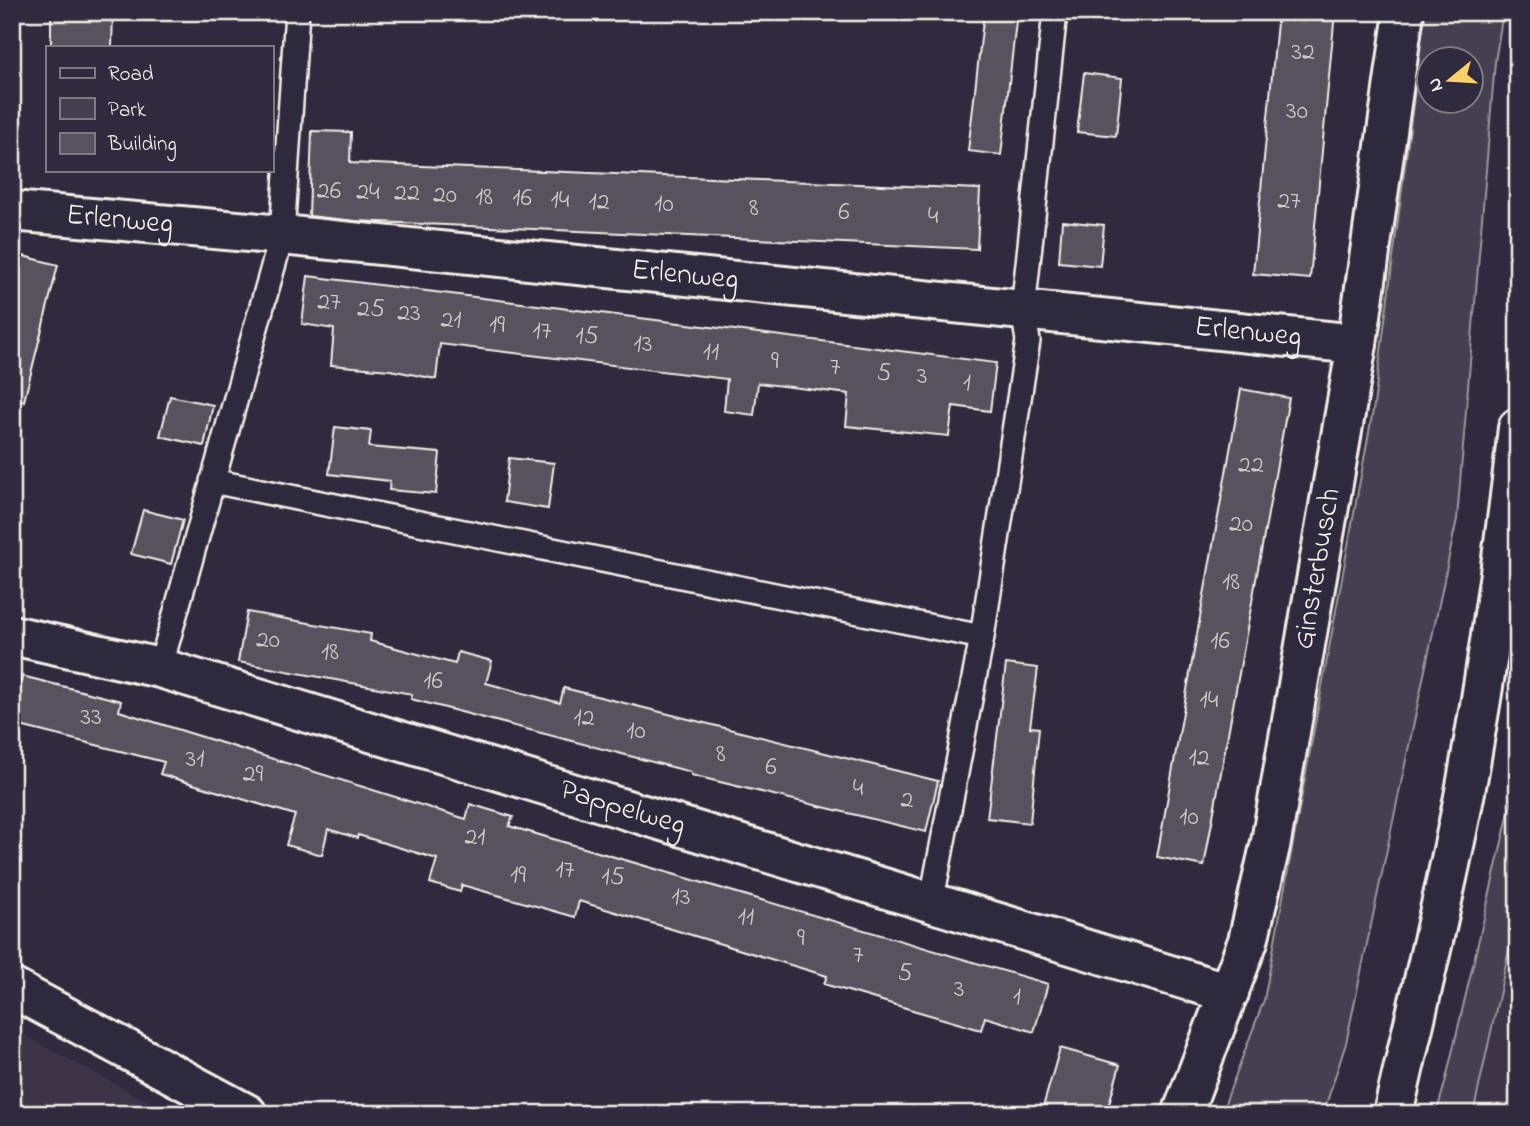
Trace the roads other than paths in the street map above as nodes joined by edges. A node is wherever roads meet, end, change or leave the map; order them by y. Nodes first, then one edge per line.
1 (296, 12) edge
2 (1055, 12) edge
3 (1404, 12) edge
4 (12, 211) edge
5 (282, 234) junction
6 (1023, 310) junction
7 (1357, 344) junction
8 (1518, 428) edge
9 (212, 481) junction
10 (12, 635) edge
11 (982, 637) junction
12 (160, 668) junction
13 (931, 904) junction
14 (12, 988) edge
15 (1229, 993) junction
16 (247, 1114) edge
17 (1182, 1114) edge
18 (1393, 1114) edge

1 - 5 lane
2 - 6 lane
3 - 7 main road, Ginsterbusch
4 - 5 main road, Erlenweg
5 - 6 main road, Erlenweg
5 - 9 lane
6 - 7 main road, Erlenweg
6 - 11 lane
7 - 15 main road, Ginsterbusch
8 - 18 main road
9 - 11 lane
9 - 12 lane
10 - 12 main road, Pappelweg
11 - 13 lane
12 - 13 main road, Pappelweg
13 - 15 main road, Pappelweg
14 - 16 main road
15 - 17 main road, Ginsterbusch

